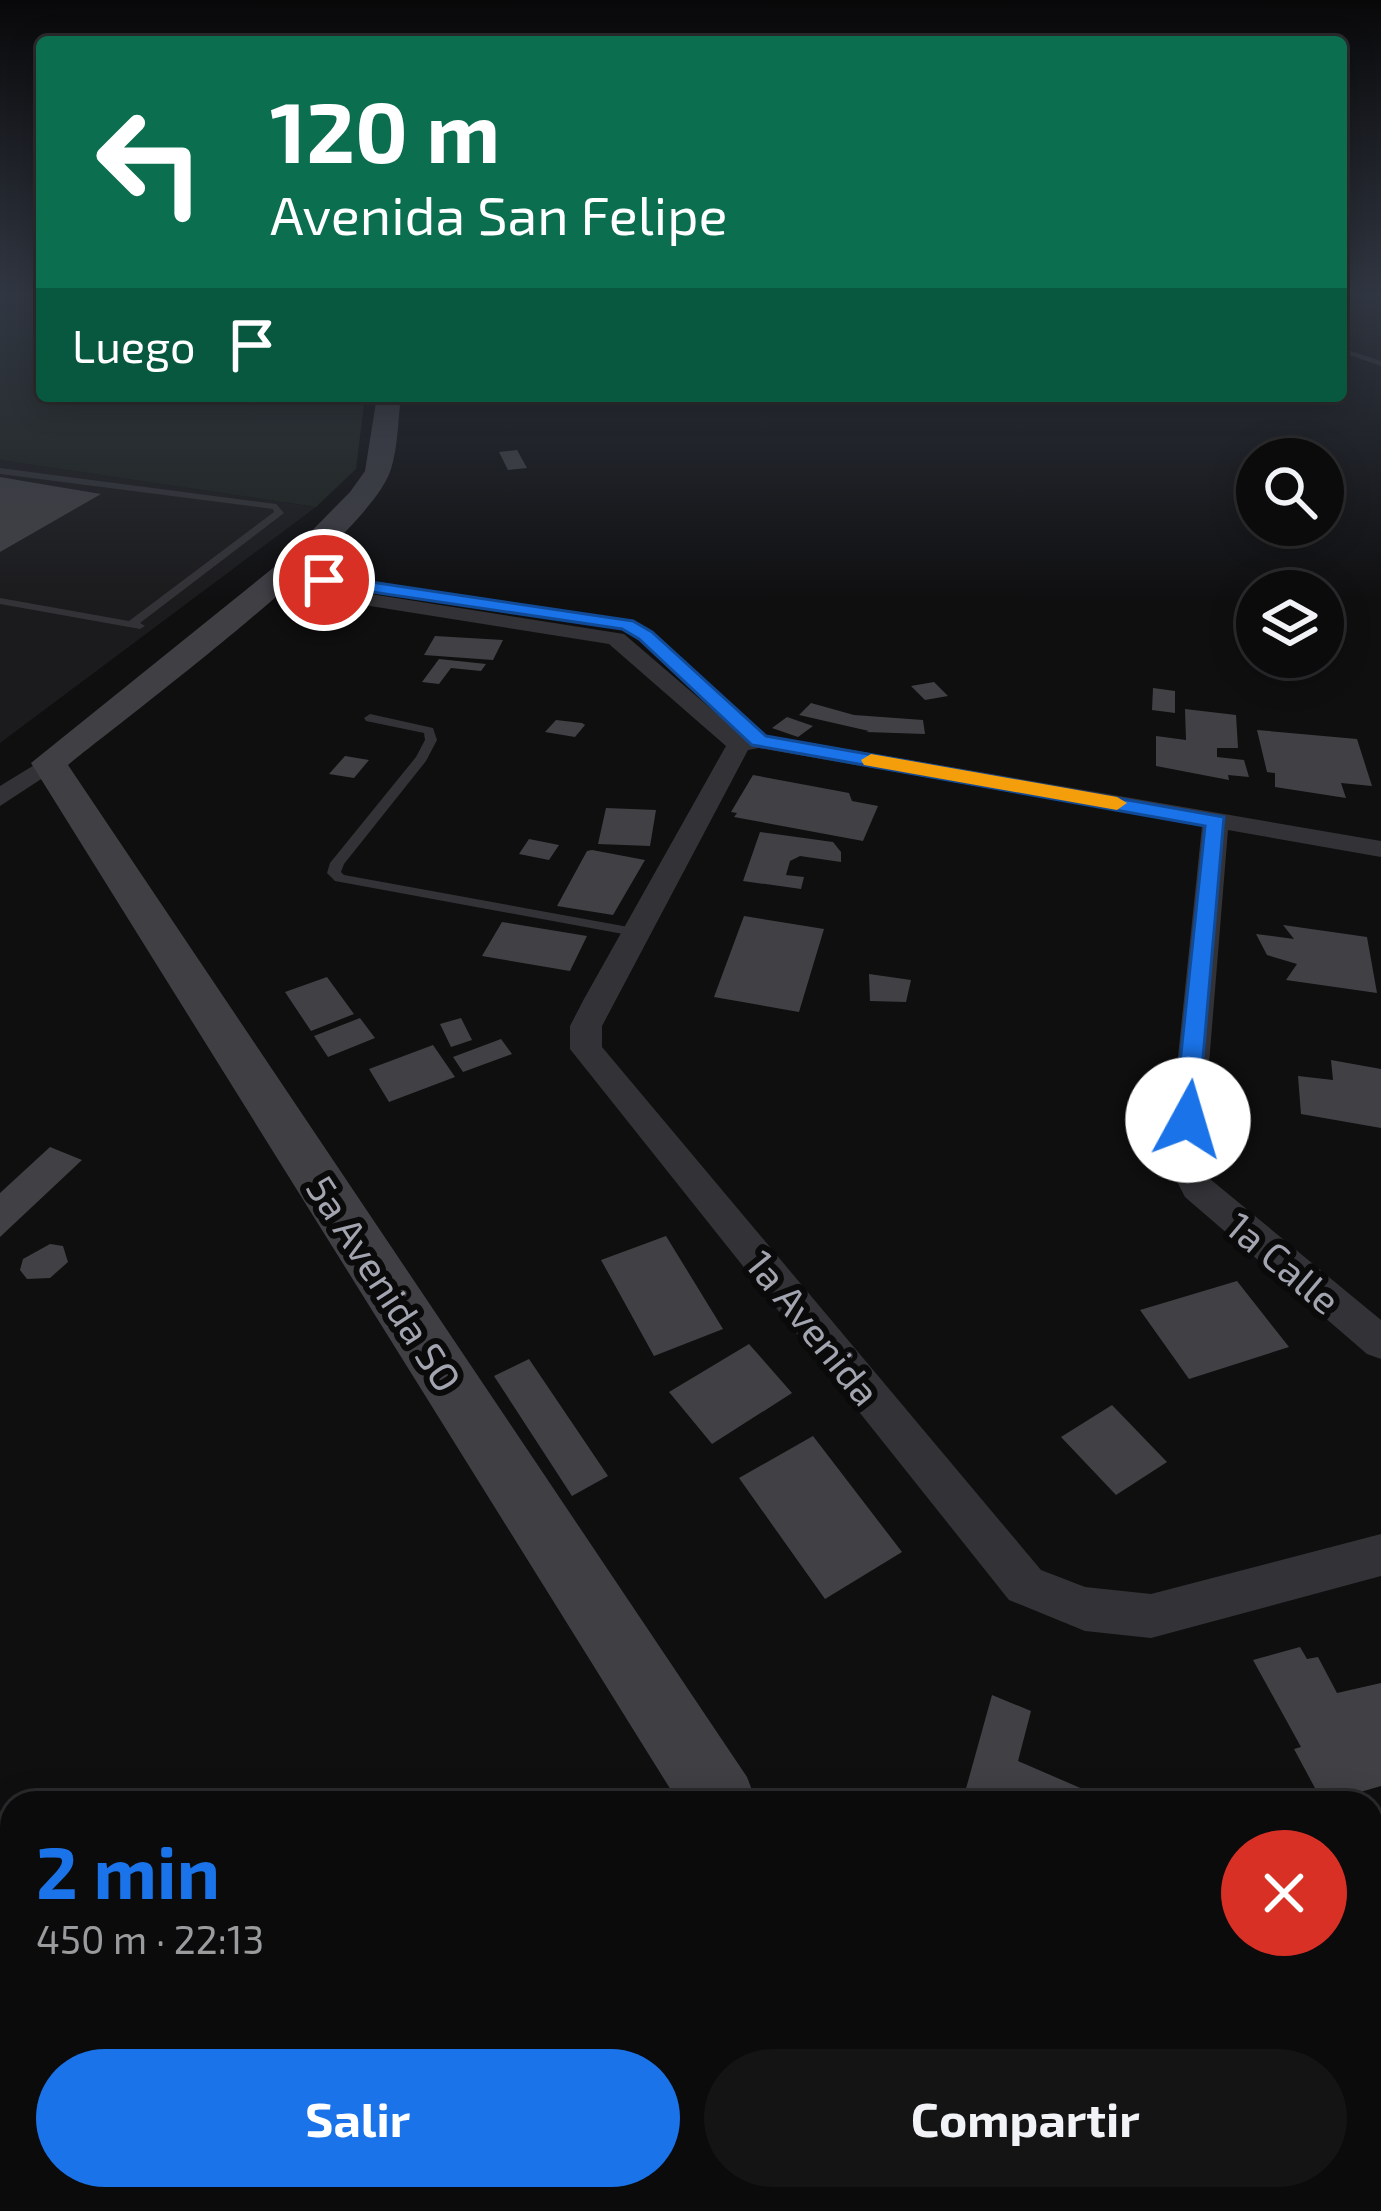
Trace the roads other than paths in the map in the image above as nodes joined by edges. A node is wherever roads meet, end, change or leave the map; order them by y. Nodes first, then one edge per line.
1 (388, 402) edge
2 (0, 471) edge
3 (293, 566) junction
4 (263, 588) junction
5 (0, 601) edge
6 (19, 604) junction
7 (0, 616) edge
8 (370, 718) dead end
9 (749, 743) junction
10 (49, 763) junction
11 (0, 798) edge
12 (1216, 821) junction
13 (1381, 849) edge
14 (634, 932) junction
15 (1381, 1343) edge
16 (1381, 1555) edge
17 (713, 1791) edge

1 - 3 street
2 - 6 lane
3 - 4 street
3 - 9 street
4 - 9 street
4 - 10 street
5 - 6 lane
6 - 7 lane
8 - 14 lane
9 - 12 street
9 - 14 street, 1a Avenida
10 - 11 street
10 - 17 street, 5a Avenida SO
12 - 13 street
12 - 15 street, 1a Calle
14 - 16 street, 1a Avenida

